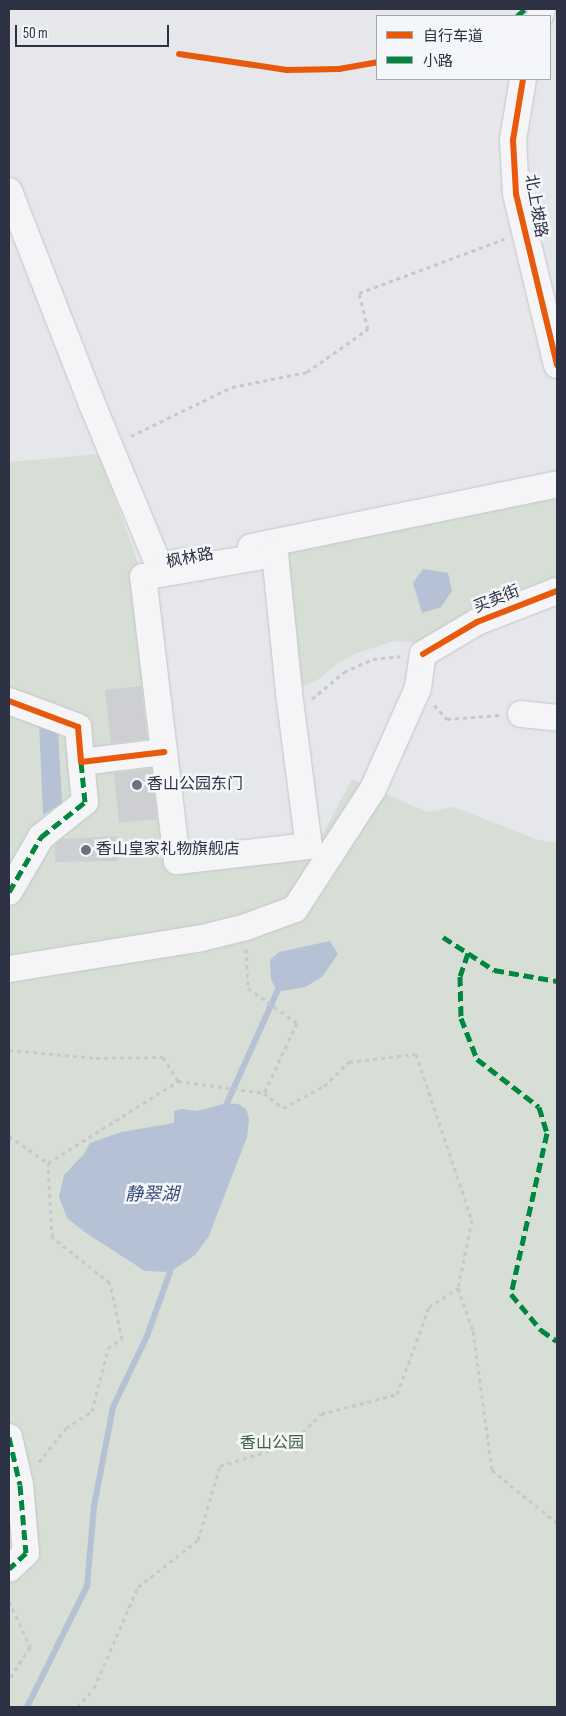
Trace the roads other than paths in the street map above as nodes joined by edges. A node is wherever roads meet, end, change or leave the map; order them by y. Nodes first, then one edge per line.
1 (523, 80) edge
2 (9, 191) edge
3 (557, 365) edge
4 (557, 484) edge
5 (557, 591) edge
6 (9, 701) edge
7 (521, 714) road end
8 (557, 718) edge
9 (164, 752) junction
10 (81, 762) junction
11 (9, 892) edge
12 (9, 969) edge
13 (9, 1437) edge
14 (9, 1569) edge

1 - 3 street, 北上坡路
2 - 4 street, 枫林路
5 - 12 street, 买卖街
6 - 10 street
7 - 8 street
9 - 9 street
9 - 10 street
10 - 11 street
13 - 14 street

